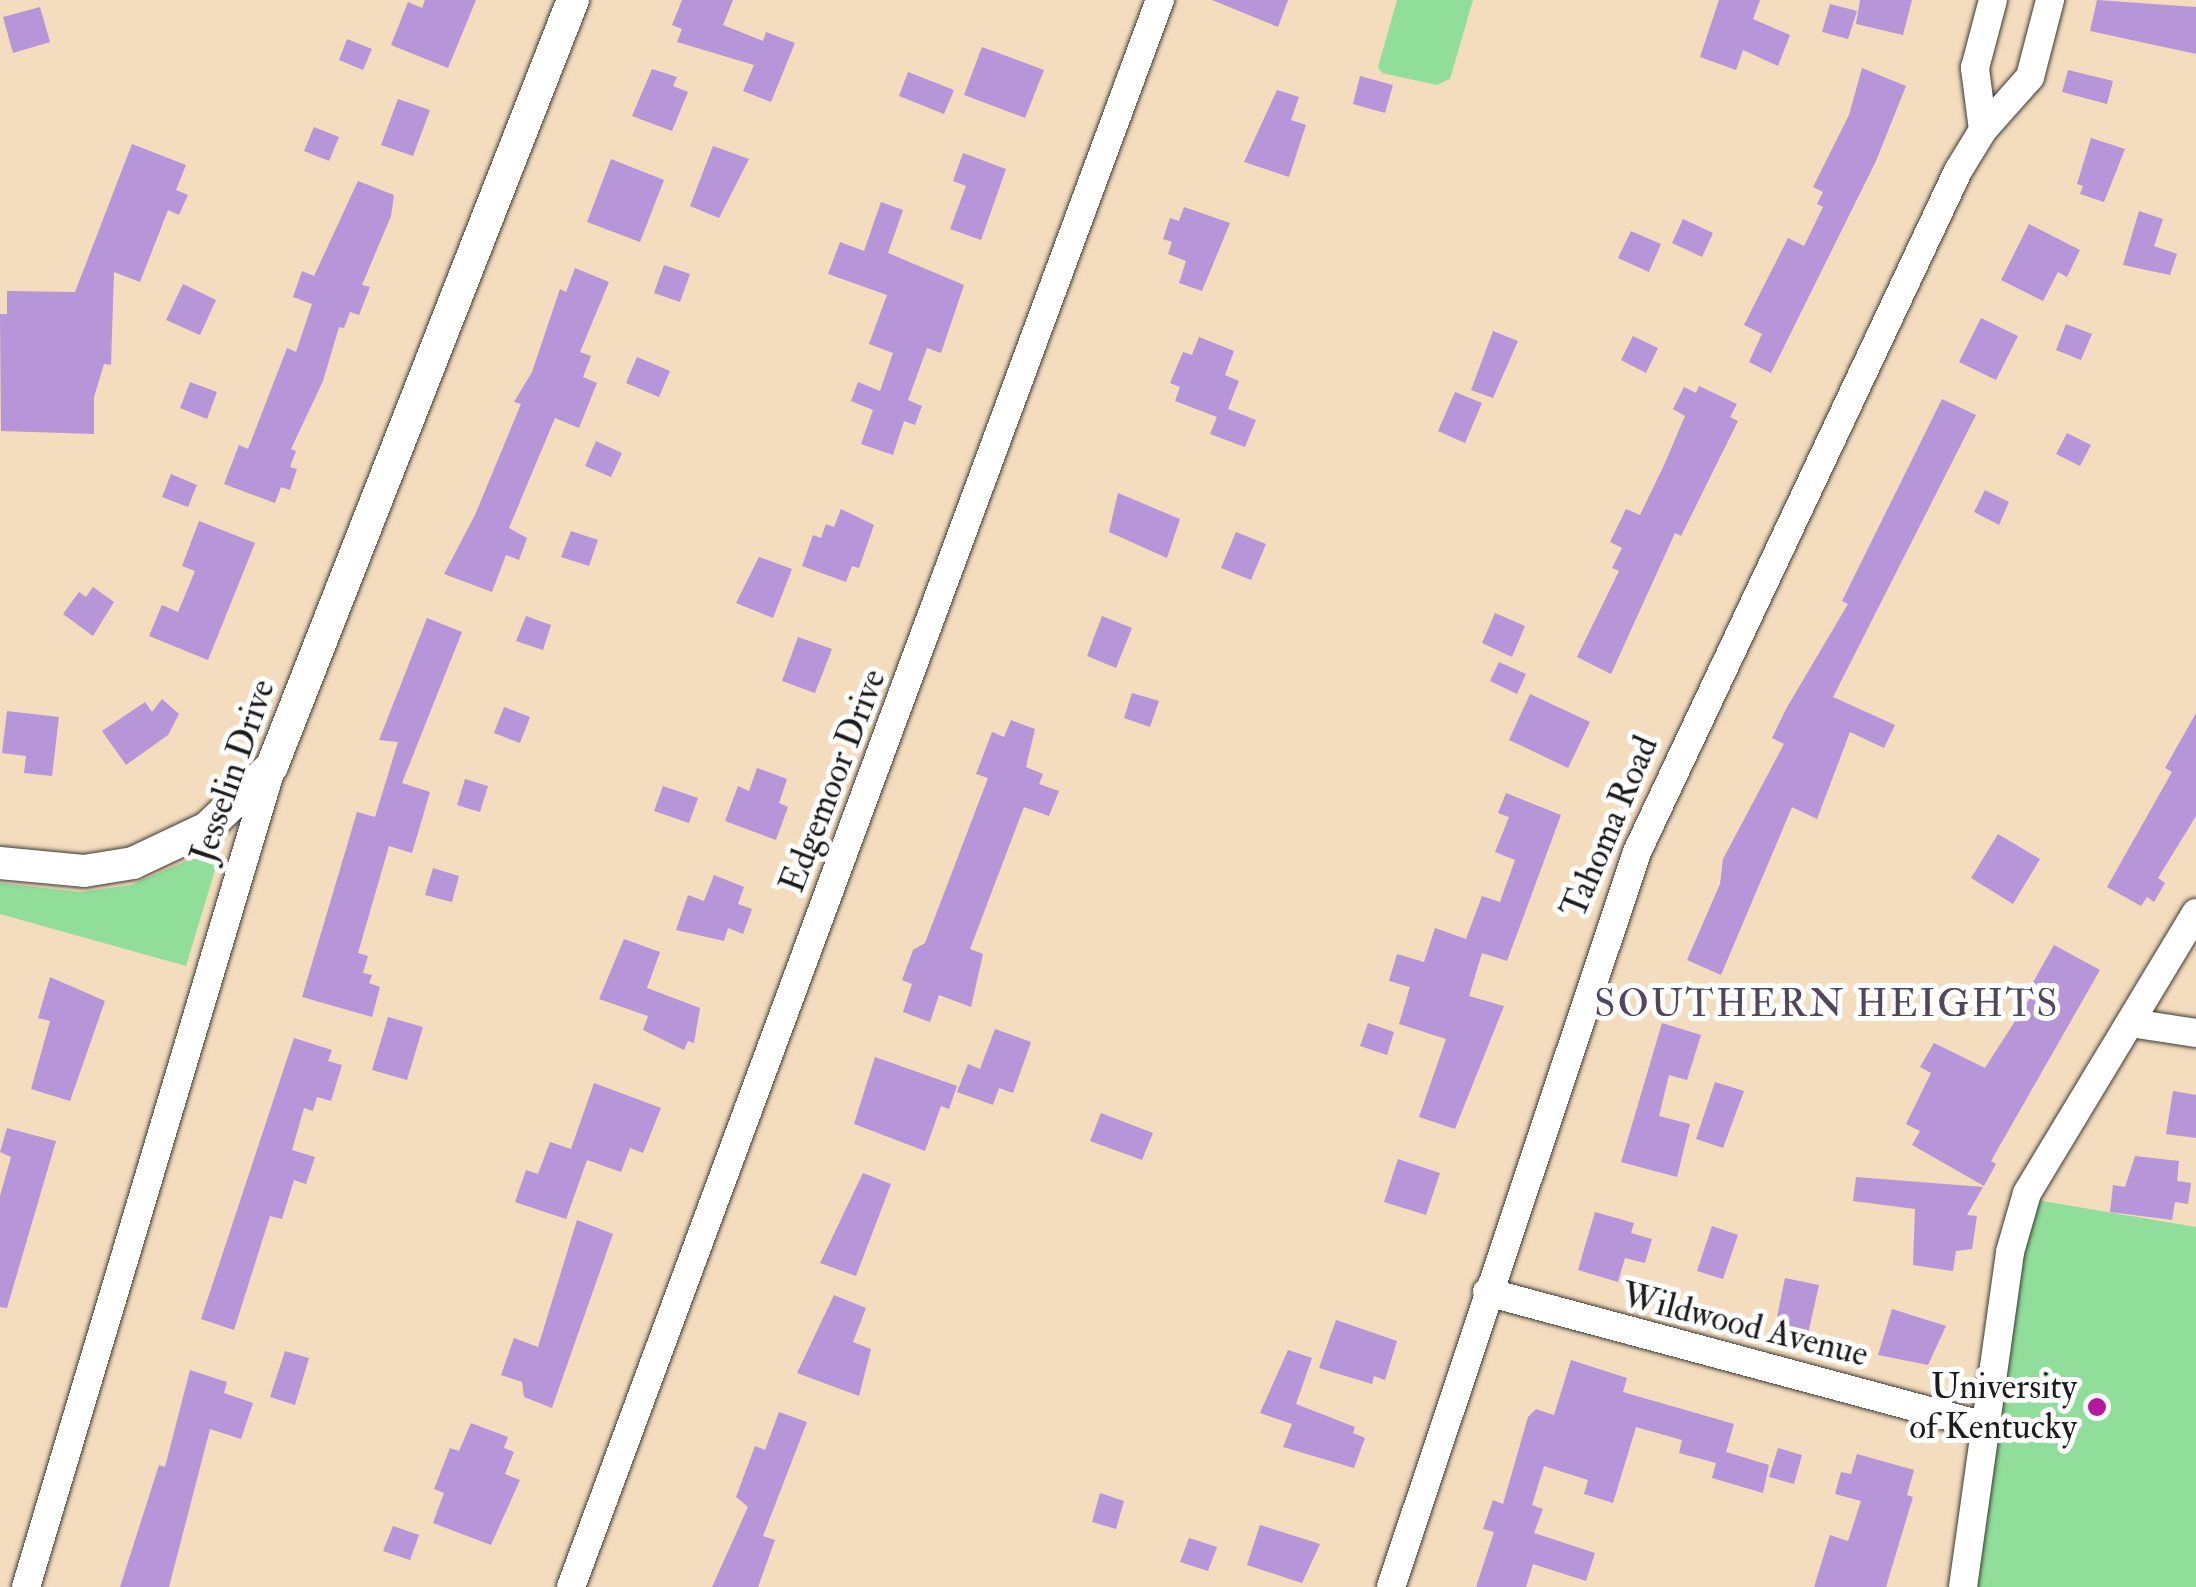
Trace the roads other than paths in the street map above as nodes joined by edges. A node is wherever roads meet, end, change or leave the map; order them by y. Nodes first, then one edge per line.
1 (573, 0) edge
2 (1160, 0) edge
3 (1993, 0) edge
4 (2050, 0) edge
5 (1983, 130) junction
6 (272, 766) junction
7 (0, 863) edge
8 (2196, 913) edge
9 (2131, 1023) junction
10 (2196, 1033) edge
11 (1487, 1292) junction
12 (1984, 1426) junction
13 (26, 1587) edge
14 (571, 1587) edge
15 (1390, 1587) edge
16 (1963, 1587) edge

1 - 6 street, Jesselin Drive
2 - 14 street, Edgemoor Drive
3 - 5 street
4 - 5 street, Tahoma Road
5 - 11 street, Tahoma Road
6 - 7 street
6 - 13 street, Jesselin Drive
8 - 9 street
9 - 10 street
9 - 12 street
11 - 12 street, Wildwood Avenue
11 - 15 street, Tahoma Road
12 - 16 street

